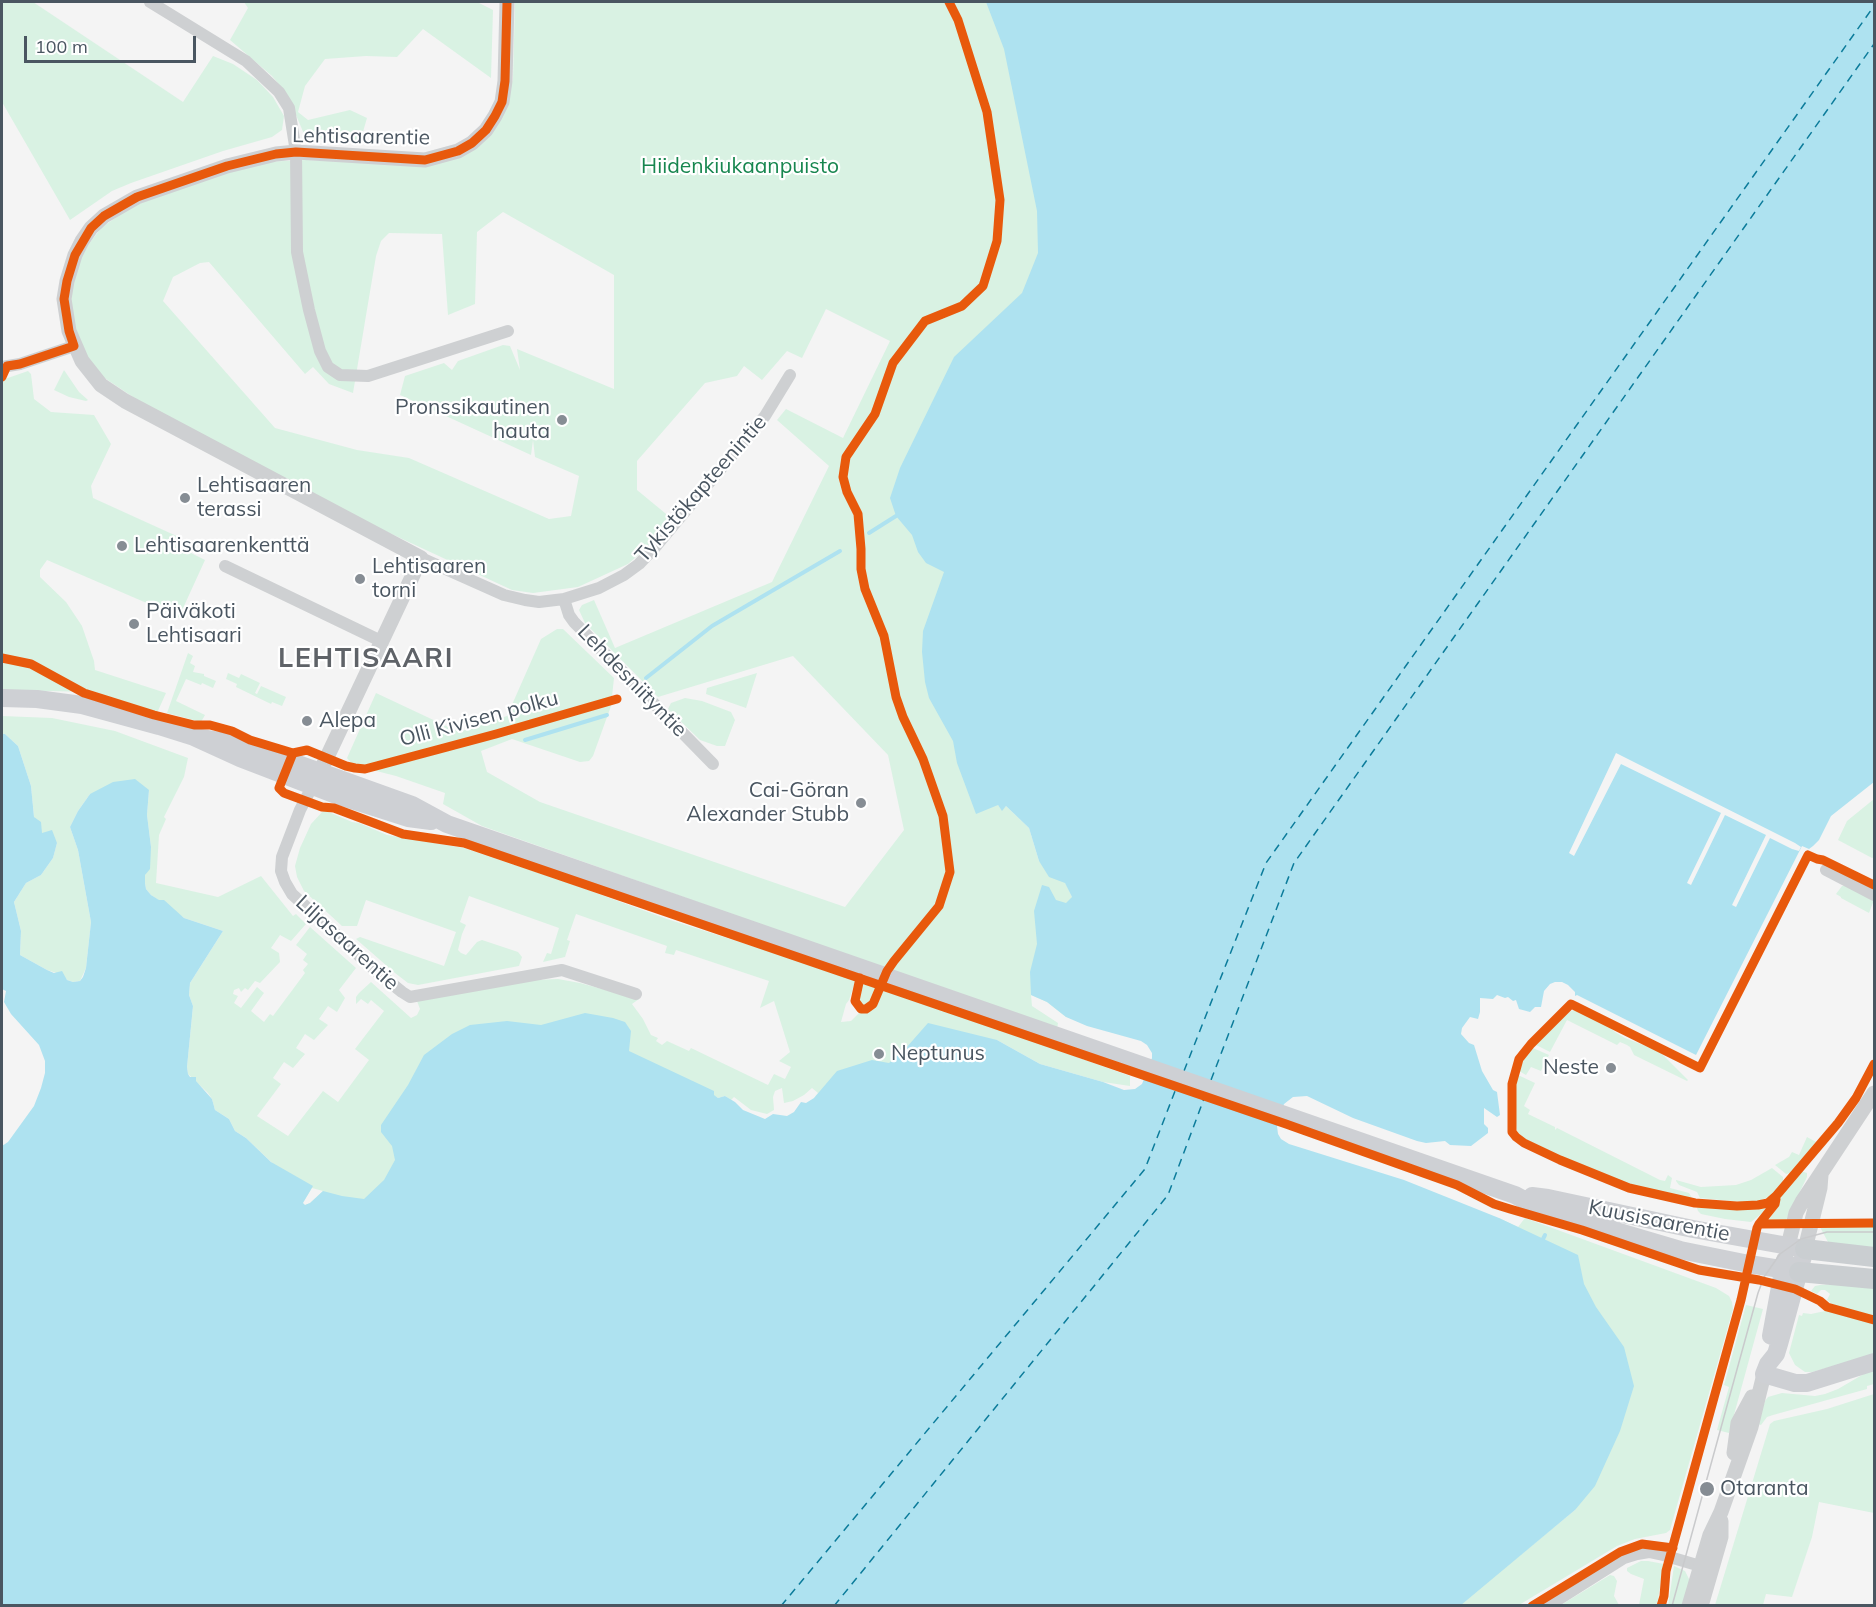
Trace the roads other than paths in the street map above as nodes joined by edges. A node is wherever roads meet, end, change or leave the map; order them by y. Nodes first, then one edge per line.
1 (150, 2) edge
2 (507, 2) edge
3 (296, 152) junction
4 (508, 331) dead end
5 (74, 346) junction
6 (2, 367) edge
7 (790, 375) dead end
8 (421, 558) junction
9 (225, 566) dead end
10 (564, 598) junction
11 (381, 641) junction
12 (2, 698) edge
13 (713, 764) dead end
14 (316, 779) junction
15 (1826, 870) dead end
16 (1875, 895) edge
17 (636, 994) dead end
18 (1875, 1093) edge
19 (1515, 1195) junction
20 (1797, 1247) junction
21 (1875, 1257) edge
22 (1791, 1271) junction
23 (1875, 1280) edge
24 (1875, 1362) edge
25 (1766, 1369) junction
26 (1706, 1568) junction
27 (1548, 1605) edge
28 (1689, 1605) edge
29 (1701, 1605) edge

1 - 3 street
2 - 3 street, Lehtisaarentie
3 - 4 street
3 - 5 street, Lehtisaarentie
5 - 6 street
5 - 8 street, Lehtisaarentie
7 - 10 street, Tykistökapteenintie
8 - 10 street
8 - 11 street
9 - 11 street
10 - 13 street, Lehdesniityntie
11 - 14 street
12 - 14 main road, Kuusisaarentie
14 - 17 street, Liljasaarentie
14 - 19 main road, Kuusisaarentie
15 - 16 street
18 - 20 street
19 - 20 main road, Kuusisaarentie
19 - 22 main road, Kuusisaarentie
20 - 21 main road, Kuusisaarentie
20 - 22 main road
22 - 23 main road, Kuusisaarentie
22 - 25 main road
24 - 25 main road
25 - 26 street
26 - 27 street
26 - 28 street
26 - 29 street

